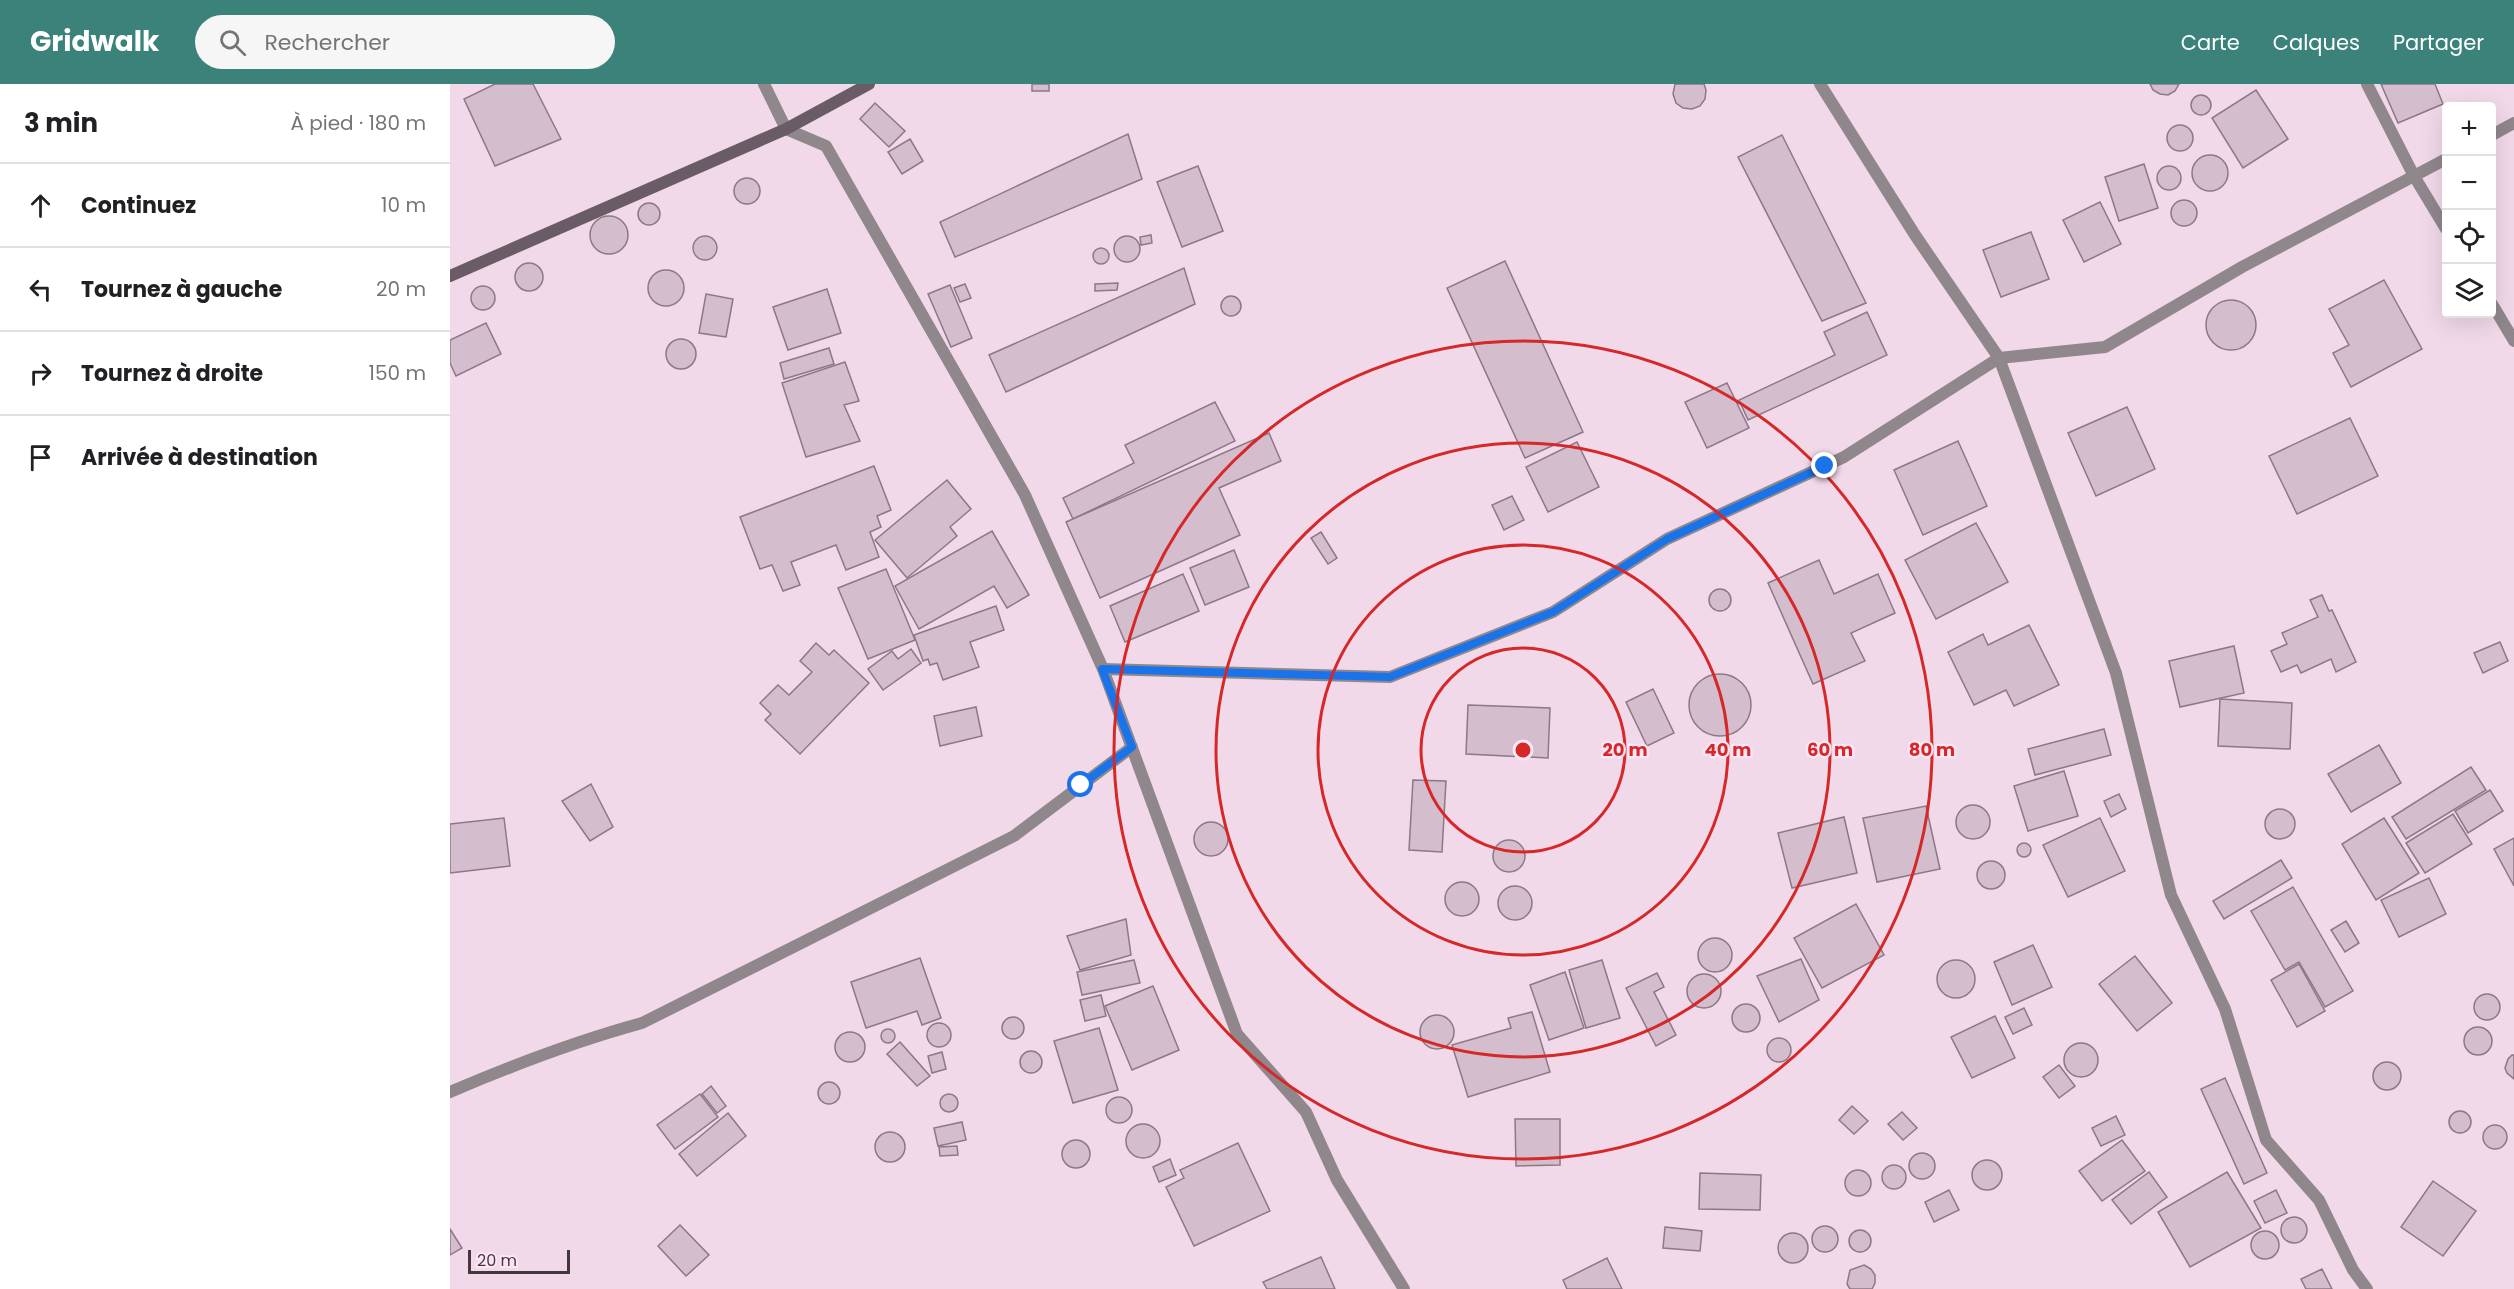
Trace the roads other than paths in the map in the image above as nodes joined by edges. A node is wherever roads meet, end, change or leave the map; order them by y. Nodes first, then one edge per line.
1 (764, 84) edge
2 (869, 84) edge
3 (1820, 84) edge
4 (2367, 84) edge
5 (2514, 123) edge
6 (786, 129) junction
7 (2496, 133) edge
8 (2442, 161) edge
9 (2414, 176) junction
10 (2442, 223) edge
11 (450, 276) edge
12 (2496, 311) edge
13 (2514, 341) edge
14 (1999, 358) junction
15 (1102, 669) junction
16 (1132, 747) junction
17 (450, 1092) edge
18 (1404, 1289) edge
19 (2367, 1289) edge

1 - 6 street
2 - 6 main road
3 - 14 street
4 - 9 street
5 - 7 street
6 - 11 main road
6 - 15 street
8 - 9 street
9 - 10 street
9 - 14 street
12 - 13 street
14 - 15 street
14 - 19 street
15 - 16 street
16 - 17 street
16 - 18 street

